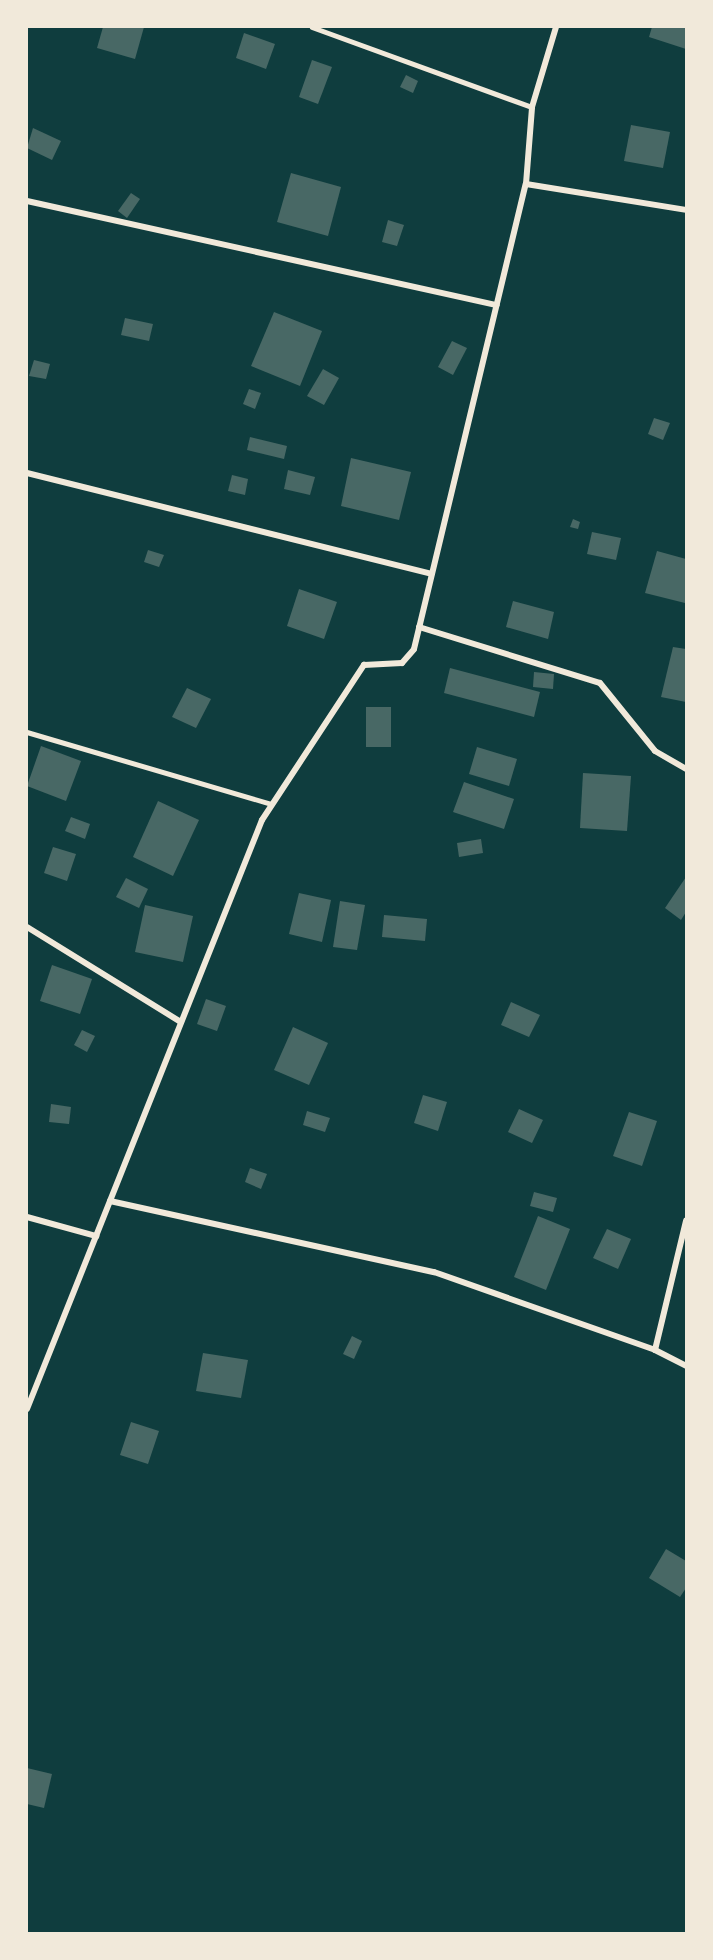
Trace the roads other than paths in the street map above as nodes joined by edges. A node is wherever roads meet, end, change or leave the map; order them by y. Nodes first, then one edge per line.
1 (312, 27) edge
2 (556, 27) edge
3 (532, 107) junction
4 (526, 184) junction
5 (27, 201) edge
6 (686, 210) edge
7 (497, 305) junction
8 (27, 473) edge
9 (432, 574) junction
10 (419, 627) junction
11 (27, 732) edge
12 (686, 769) edge
13 (271, 804) junction
14 (27, 927) edge
15 (181, 1022) junction
16 (110, 1201) junction
17 (27, 1217) edge
18 (686, 1221) edge
19 (96, 1236) junction
20 (655, 1350) junction
21 (686, 1366) edge
22 (27, 1409) edge

1 - 3 lane
2 - 3 street
3 - 4 street
4 - 6 street
4 - 7 street
5 - 7 street
7 - 9 street
8 - 9 street
9 - 10 street
10 - 12 street
10 - 13 street
11 - 13 lane
13 - 15 street
14 - 15 street
15 - 16 street
16 - 19 street
16 - 20 street
17 - 19 street
18 - 20 street
19 - 22 street
20 - 21 street

